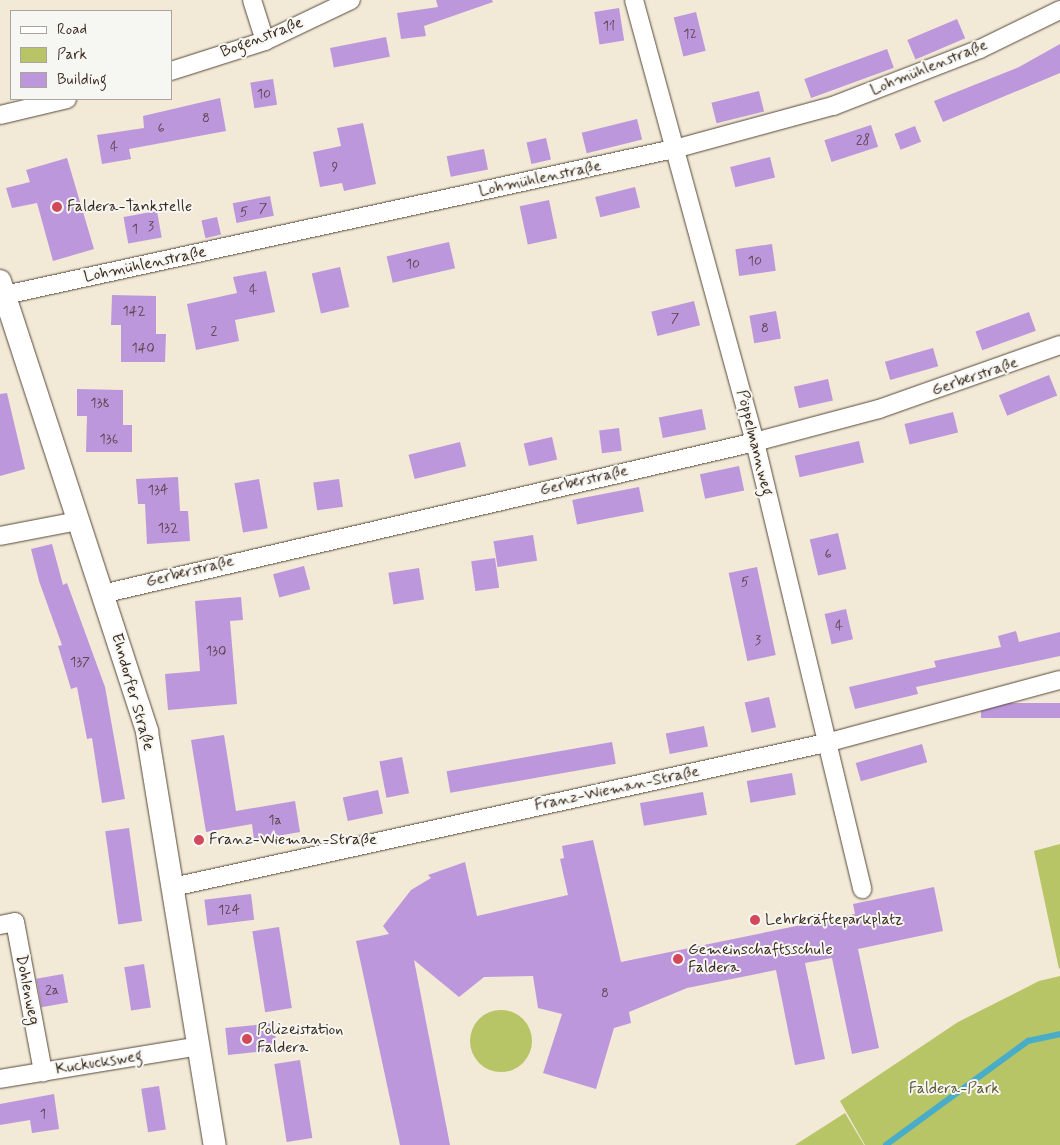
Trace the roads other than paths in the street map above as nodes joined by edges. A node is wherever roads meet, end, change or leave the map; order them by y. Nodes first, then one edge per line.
1 (252, 0) edge
2 (351, 0) edge
3 (634, 0) edge
4 (1060, 10) edge
5 (265, 41) junction
6 (172, 71) edge
7 (63, 100) edge
8 (0, 115) edge
9 (678, 148) junction
10 (2, 288) edge
11 (1060, 345) edge
12 (755, 442) junction
13 (78, 521) junction
14 (0, 536) edge
15 (102, 594) junction
16 (1060, 680) edge
17 (826, 743) junction
18 (172, 887) junction
19 (862, 889) dead end
20 (0, 924) edge
21 (199, 1046) junction
22 (43, 1072) junction
23 (0, 1079) edge
24 (215, 1145) edge

1 - 5 street
2 - 5 street, Bogenstraße
3 - 9 street, Pöppelmannweg
4 - 9 street, Lohmühlenstraße
5 - 6 street, Bogenstraße
7 - 8 street
9 - 10 street, Lohmühlenstraße
9 - 12 street, Pöppelmannweg
10 - 13 street, Ehndorfer Straße
11 - 12 street, Gerberstraße
12 - 15 street, Gerberstraße
12 - 17 street, Pöppelmannweg
13 - 14 street
13 - 15 street, Ehndorfer Straße
15 - 18 street, Ehndorfer Straße
16 - 17 street, Franz-Wieman-Straße
17 - 18 street, Franz-Wieman-Straße
17 - 19 street, Pöppelmannweg
18 - 21 street, Ehndorfer Straße
20 - 22 street, Dohlenweg
21 - 22 street, Kuckucksweg
21 - 24 street, Ehndorfer Straße
22 - 23 street, Kuckucksweg

